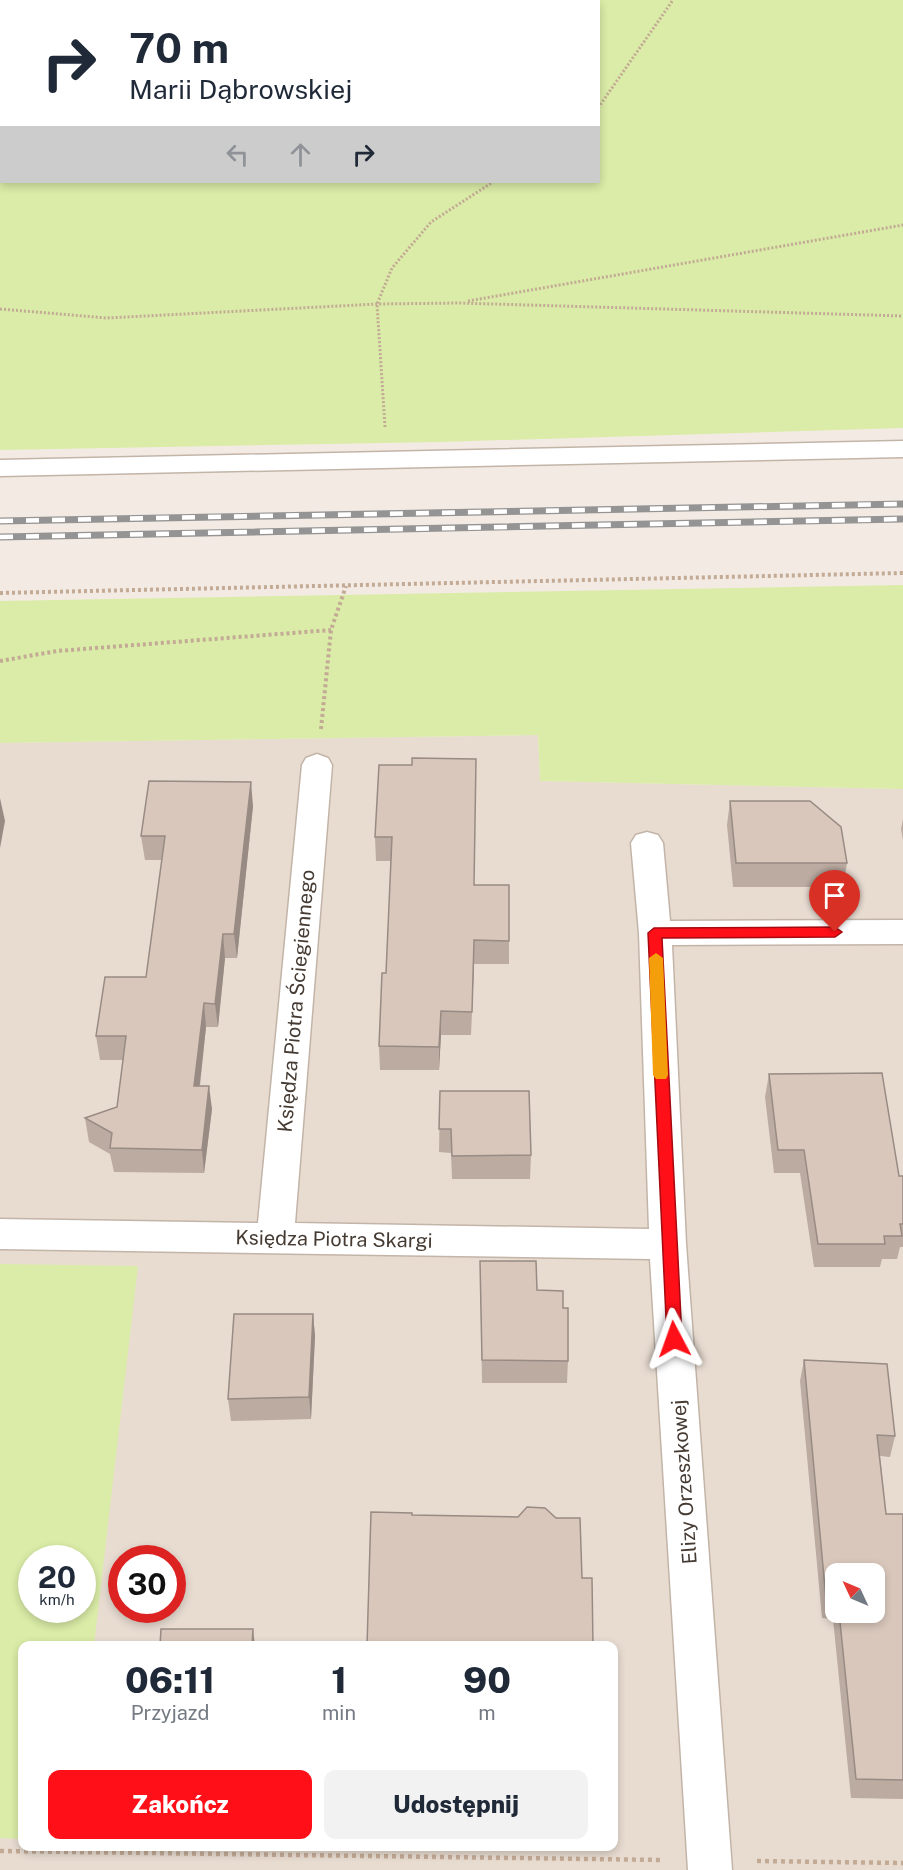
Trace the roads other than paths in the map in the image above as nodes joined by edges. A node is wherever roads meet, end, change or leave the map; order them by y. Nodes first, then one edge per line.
1 (903, 449) edge
2 (0, 468) edge
3 (317, 765) road end
4 (647, 843) dead end
5 (903, 932) edge
6 (654, 933) junction
7 (0, 1234) edge
8 (275, 1238) junction
9 (668, 1244) junction
10 (710, 1865) edge

1 - 2 street
3 - 8 street, Księdza Piotra Ściegiennego
4 - 6 street, Elizy Orzeszkowej
5 - 6 street
6 - 9 street, Elizy Orzeszkowej
7 - 8 street, Księdza Piotra Skargi
8 - 9 street, Księdza Piotra Skargi
9 - 10 street, Elizy Orzeszkowej

